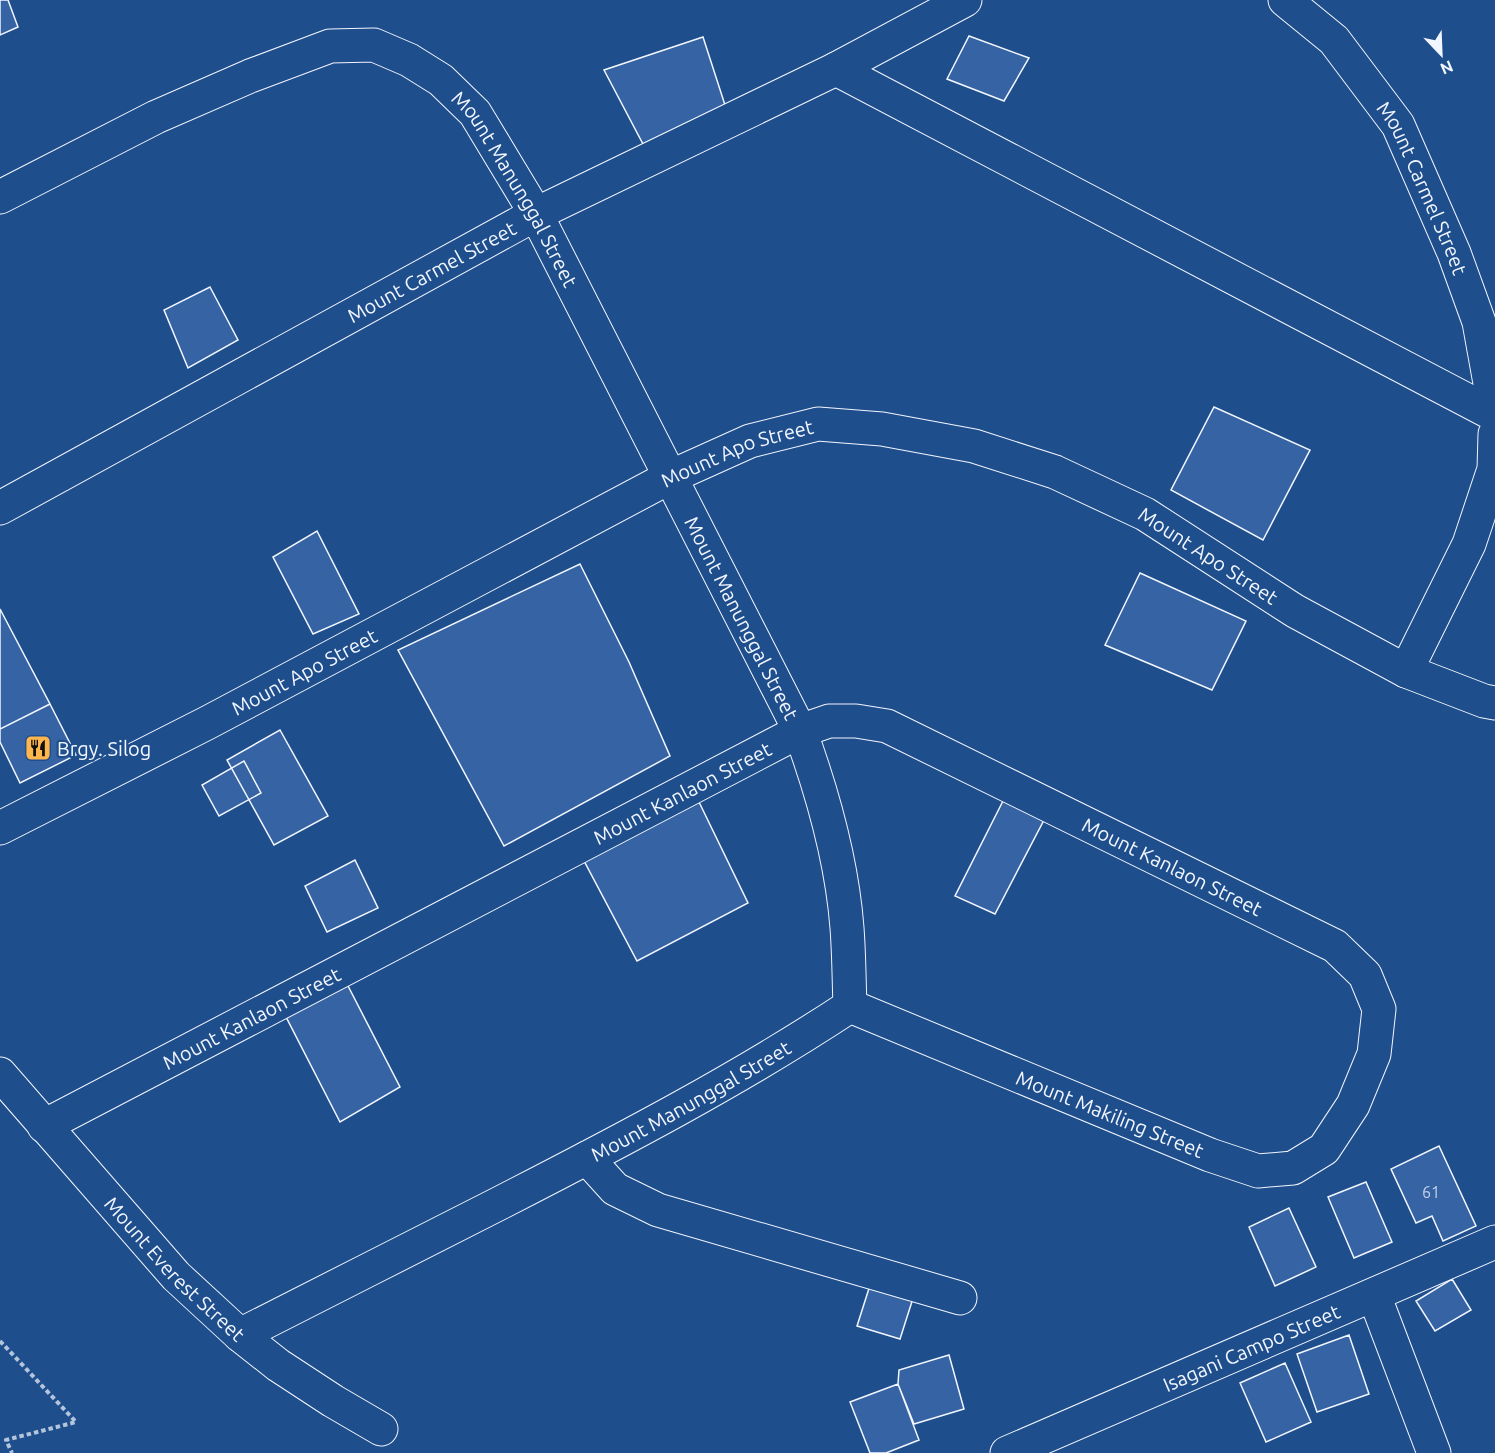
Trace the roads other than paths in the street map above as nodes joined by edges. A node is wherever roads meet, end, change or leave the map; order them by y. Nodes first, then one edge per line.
1 (965, 0) edge
2 (1285, 0) edge
3 (836, 69) junction
4 (0, 197) edge
5 (536, 214) junction
6 (1495, 413) edge
7 (1495, 434) edge
8 (670, 477) junction
9 (0, 508) edge
10 (1406, 672) junction
11 (1495, 703) edge
12 (800, 731) junction
13 (0, 828) edge
14 (850, 1006) junction
15 (0, 1074) edge
16 (1353, 1105) joint
17 (44, 1126) junction
18 (587, 1158) junction
19 (1495, 1242) edge
20 (1374, 1295) junction
21 (960, 1298) dead end
22 (240, 1335) junction
23 (381, 1429) dead end
24 (1007, 1453) edge
25 (1434, 1453) edge

1 - 3 street, Mount Carmel Street
2 - 6 street, Mount Carmel Street
3 - 5 street, Mount Carmel Street
3 - 6 street
4 - 5 street, Mount Manunggal Street
5 - 8 street, Mount Manunggal Street
5 - 9 street, Mount Carmel Street
7 - 10 street
8 - 10 street, Mount Apo Street
8 - 12 street, Mount Manunggal Street
8 - 13 street, Mount Apo Street
10 - 11 street, Mount Apo Street
12 - 14 street, Mount Manunggal Street
12 - 16 street, Mount Kanlaon Street
12 - 17 street, Mount Kanlaon Street
14 - 16 street, Mount Makiling Street
14 - 18 street, Mount Manunggal Street
15 - 17 street, Mount Everest Street
17 - 22 street, Mount Everest Street
18 - 21 street
18 - 22 street, Mount Manunggal Street
19 - 20 street, Isagani Campo Street
20 - 24 street, Isagani Campo Street
20 - 25 street
22 - 23 street, Mount Everest Street

